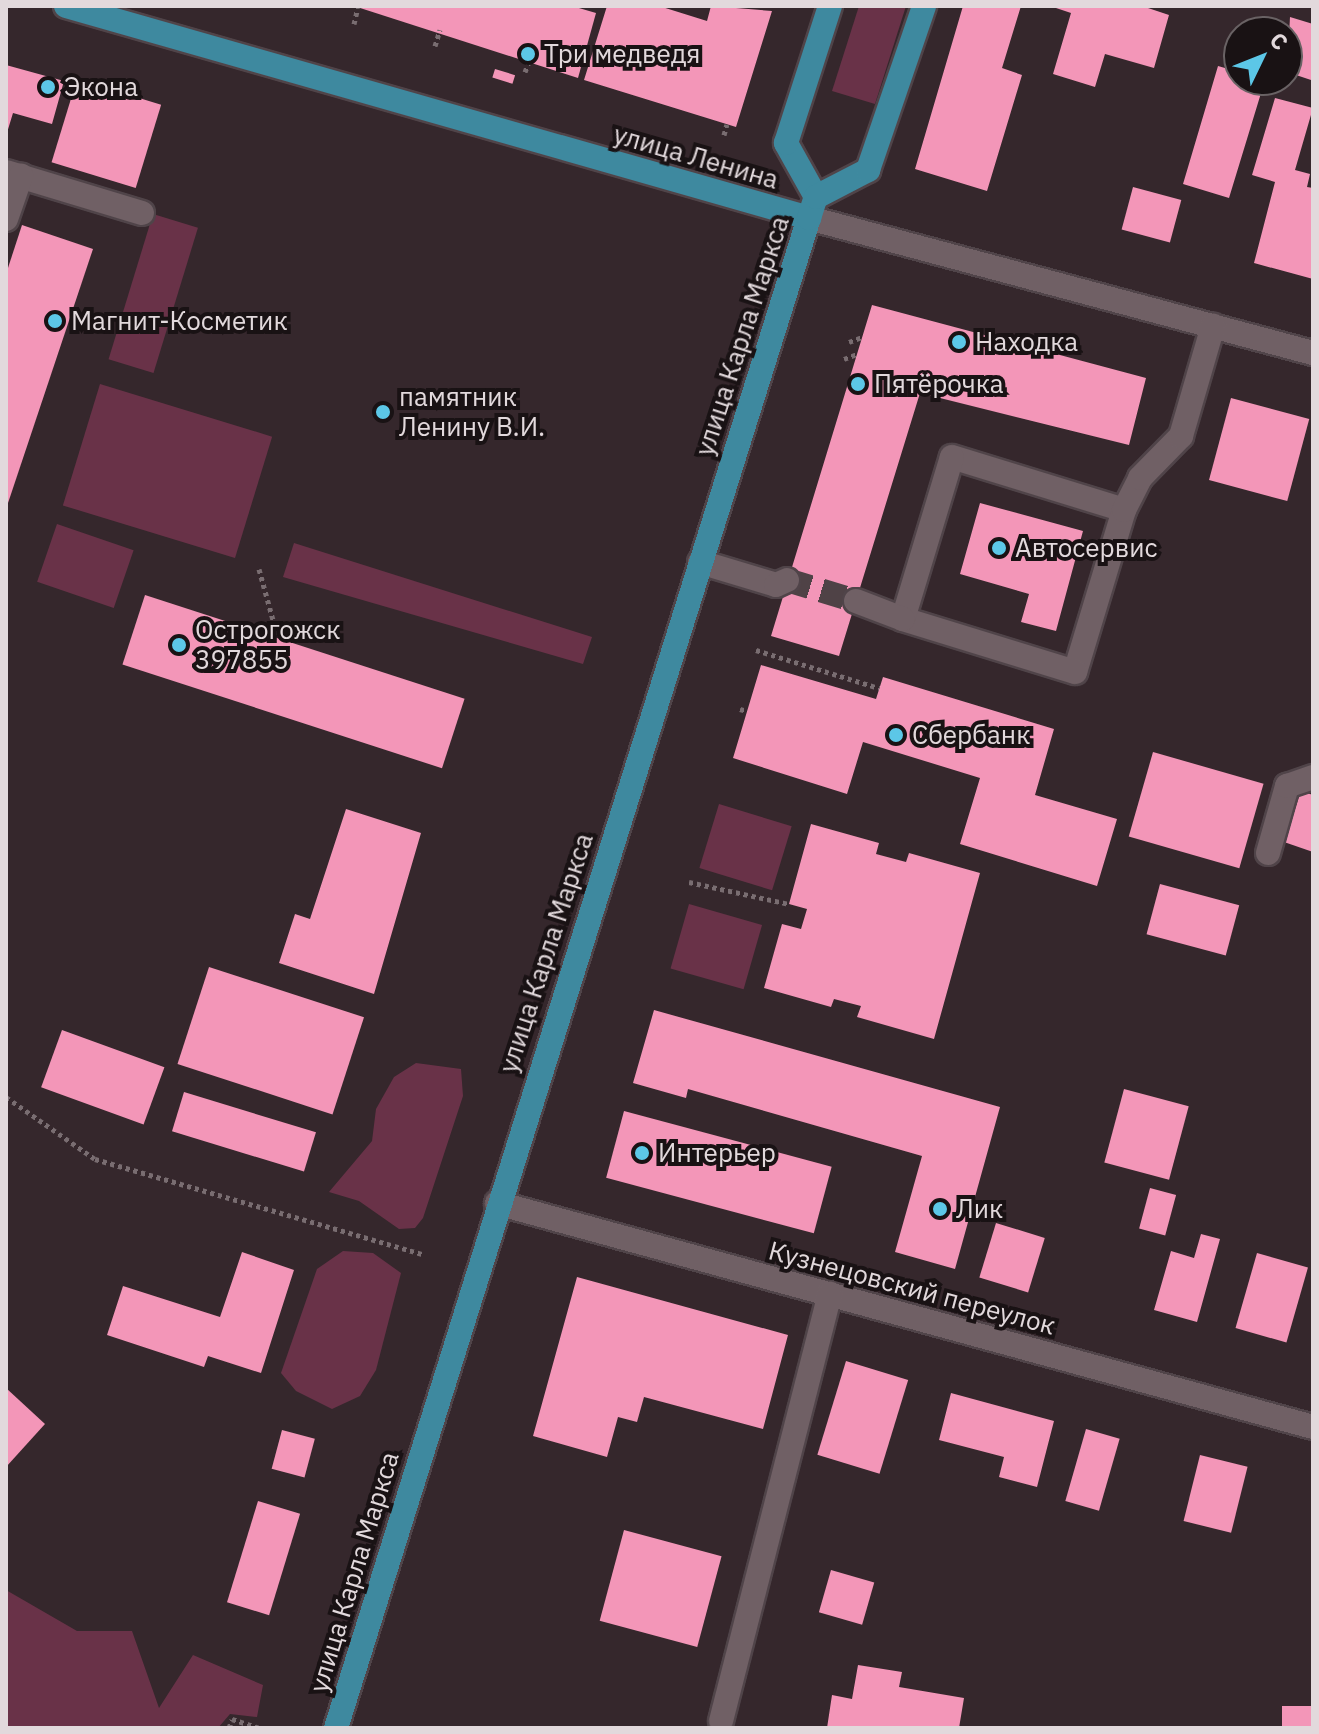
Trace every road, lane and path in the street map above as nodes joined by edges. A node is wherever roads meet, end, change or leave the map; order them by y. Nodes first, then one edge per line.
1 (66, 6) edge
2 (830, 6) edge
3 (924, 6) edge
4 (358, 7) edge
5 (354, 24) dead end
6 (440, 30) dead end
7 (435, 46) dead end
8 (528, 64) dead end
9 (525, 72) dead end
10 (112, 82) dead end
11 (104, 88) dead end
12 (138, 89) dead end
13 (133, 97) dead end
14 (727, 124) dead end
15 (724, 135) dead end
16 (13, 174) edge
17 (813, 208) junction
18 (142, 213) dead end
19 (6, 219) edge
20 (1213, 326) junction
21 (862, 337) dead end
22 (849, 342) dead end
23 (1313, 353) edge
24 (857, 354) dead end
25 (844, 359) dead end
26 (1124, 510) junction
27 (700, 562) junction
28 (259, 569) dead end
29 (787, 580) tunnel mouth
30 (856, 601) tunnel mouth
31 (903, 619) junction
32 (278, 638) dead end
33 (756, 650) dead end
34 (879, 688) dead end
35 (740, 709) dead end
36 (747, 711) dead end
37 (1313, 777) edge
38 (1268, 853) dead end
39 (689, 882) dead end
40 (789, 904) dead end
41 (6, 1097) edge
42 (497, 1203) junction
43 (422, 1254) dead end
44 (830, 1294) junction
45 (1313, 1427) edge
46 (721, 1721) dead end
47 (229, 1728) edge
48 (259, 1728) edge
49 (336, 1728) edge

1 - 17 main road, улица Ленина
2 - 17 main road, улица Карла Маркса
3 - 17 main road, улица Карла Маркса
4 - 5 path
6 - 7 path
8 - 9 path
10 - 11 path
12 - 13 path
14 - 15 path
16 - 18 street
16 - 19 street
17 - 20 street, улица Ленина
17 - 27 main road, улица Карла Маркса
20 - 23 street, улица Ленина
20 - 26 street
21 - 22 path
24 - 25 path
26 - 31 street
26 - 31 street
27 - 29 street
27 - 42 main road, улица Карла Маркса
28 - 32 path
30 - 31 street
33 - 34 path
35 - 36 path
37 - 38 street
39 - 40 path
41 - 43 path
42 - 44 street, Кузнецовский переулок
42 - 49 main road, улица Карла Маркса
44 - 45 street, Кузнецовский переулок
44 - 46 street
47 - 48 path

